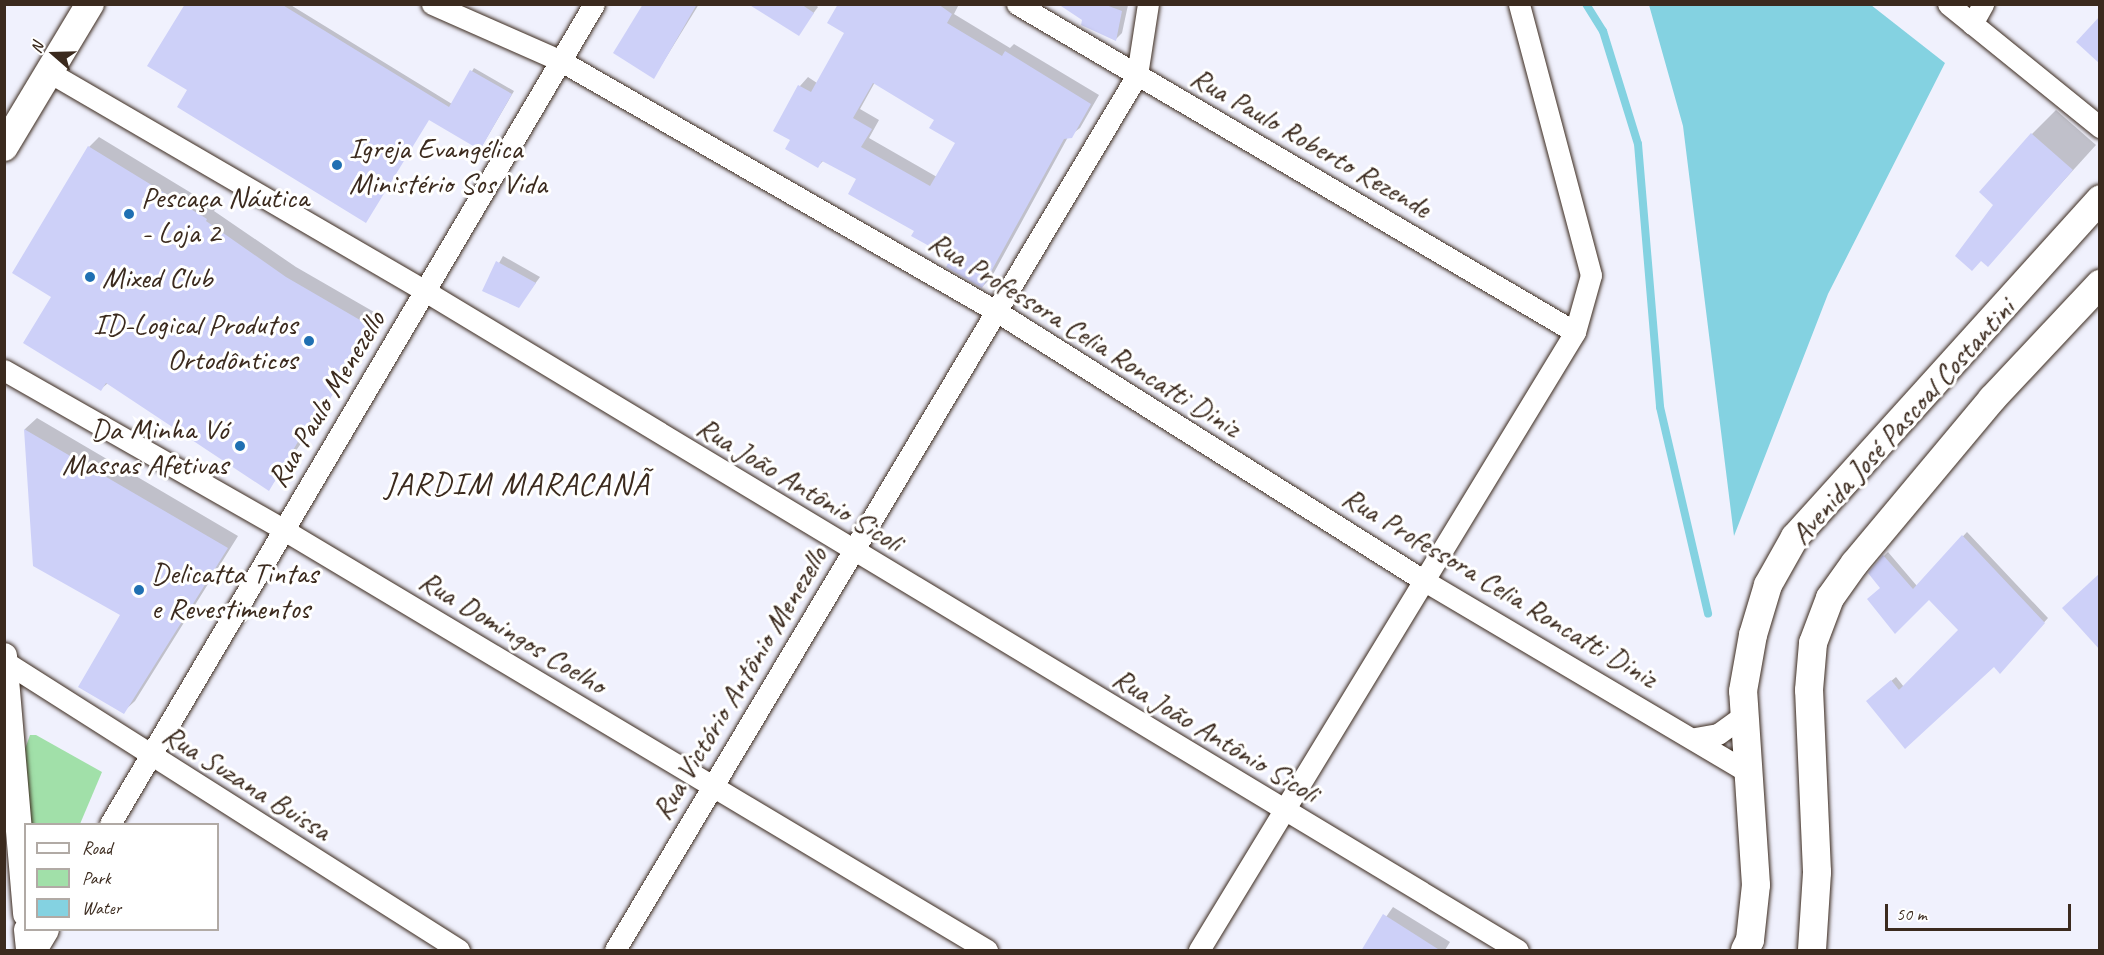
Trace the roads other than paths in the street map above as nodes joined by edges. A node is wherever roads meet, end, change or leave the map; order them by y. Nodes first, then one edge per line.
1 (90, 4) edge
2 (432, 4) edge
3 (594, 4) edge
4 (1017, 4) edge
5 (1148, 4) edge
6 (1519, 4) edge
7 (1948, 4) edge
8 (1983, 4) edge
9 (1972, 24) junction
10 (561, 61) junction
11 (49, 72) junction
12 (1137, 75) junction
13 (2100, 127) edge
14 (4, 147) edge
15 (2100, 200) edge
16 (2100, 284) edge
17 (425, 291) junction
18 (996, 310) junction
19 (1575, 332) junction
20 (4, 370) edge
21 (284, 530) junction
22 (853, 551) junction
23 (1424, 580) junction
24 (4, 656) edge
25 (5, 661) edge
26 (1744, 716) junction
27 (1695, 738) junction
28 (150, 757) junction
29 (1749, 773) junction
30 (712, 787) junction
31 (1282, 809) junction
32 (111, 823) edge
33 (24, 890) edge
34 (27, 931) edge
35 (47, 931) edge
36 (28, 951) edge
37 (36, 951) edge
38 (459, 951) edge
39 (615, 951) edge
40 (987, 951) edge
41 (1199, 951) edge
42 (1518, 951) edge
43 (1745, 951) edge
44 (1812, 951) edge

1 - 11 main road
2 - 10 street, Rua Professora Celia Roncatti Diniz
3 - 10 street, Rua Paulo Menezello
4 - 12 street, Rua Paulo Roberto Rezende
5 - 12 street
6 - 19 street
7 - 9 street
8 - 9 street
9 - 13 street
10 - 17 street, Rua Paulo Menezello
10 - 18 street, Rua Professora Celia Roncatti Diniz
11 - 14 main road
11 - 17 street, Rua João Antônio Sicoli
12 - 18 street, Rua Victório Antônio Menezello
12 - 19 street, Rua Paulo Roberto Rezende
15 - 26 main road, Avenida José Pascoal Costantini
16 - 44 main road, Avenida José Pascoal Costantini
17 - 21 street, Rua Paulo Menezello
17 - 22 street, Rua João Antônio Sicoli
18 - 22 street, Rua Victório Antônio Menezello
18 - 23 street, Rua Professora Celia Roncatti Diniz
19 - 23 street
20 - 21 street, Rua Domingos Coelho
21 - 28 street, Rua Paulo Menezello
21 - 30 street, Rua Domingos Coelho
22 - 30 street, Rua Victório Antônio Menezello
22 - 31 street, Rua João Antônio Sicoli
23 - 27 street, Rua Professora Celia Roncatti Diniz
23 - 31 street
24 - 25 street
25 - 28 street, Rua Suzana Buissa
25 - 33 street
26 - 27 street
26 - 29 main road, Avenida José Pascoal Costantini
27 - 29 street, Rua Professora Celia Roncatti Diniz
28 - 32 street, Rua Paulo Menezello
28 - 38 street, Rua Suzana Buissa
29 - 43 main road, Avenida José Pascoal Costantini
30 - 39 street, Rua Victório Antônio Menezello
30 - 40 street, Rua Domingos Coelho
31 - 41 street
31 - 42 street, Rua João Antônio Sicoli
34 - 36 street
35 - 37 street

